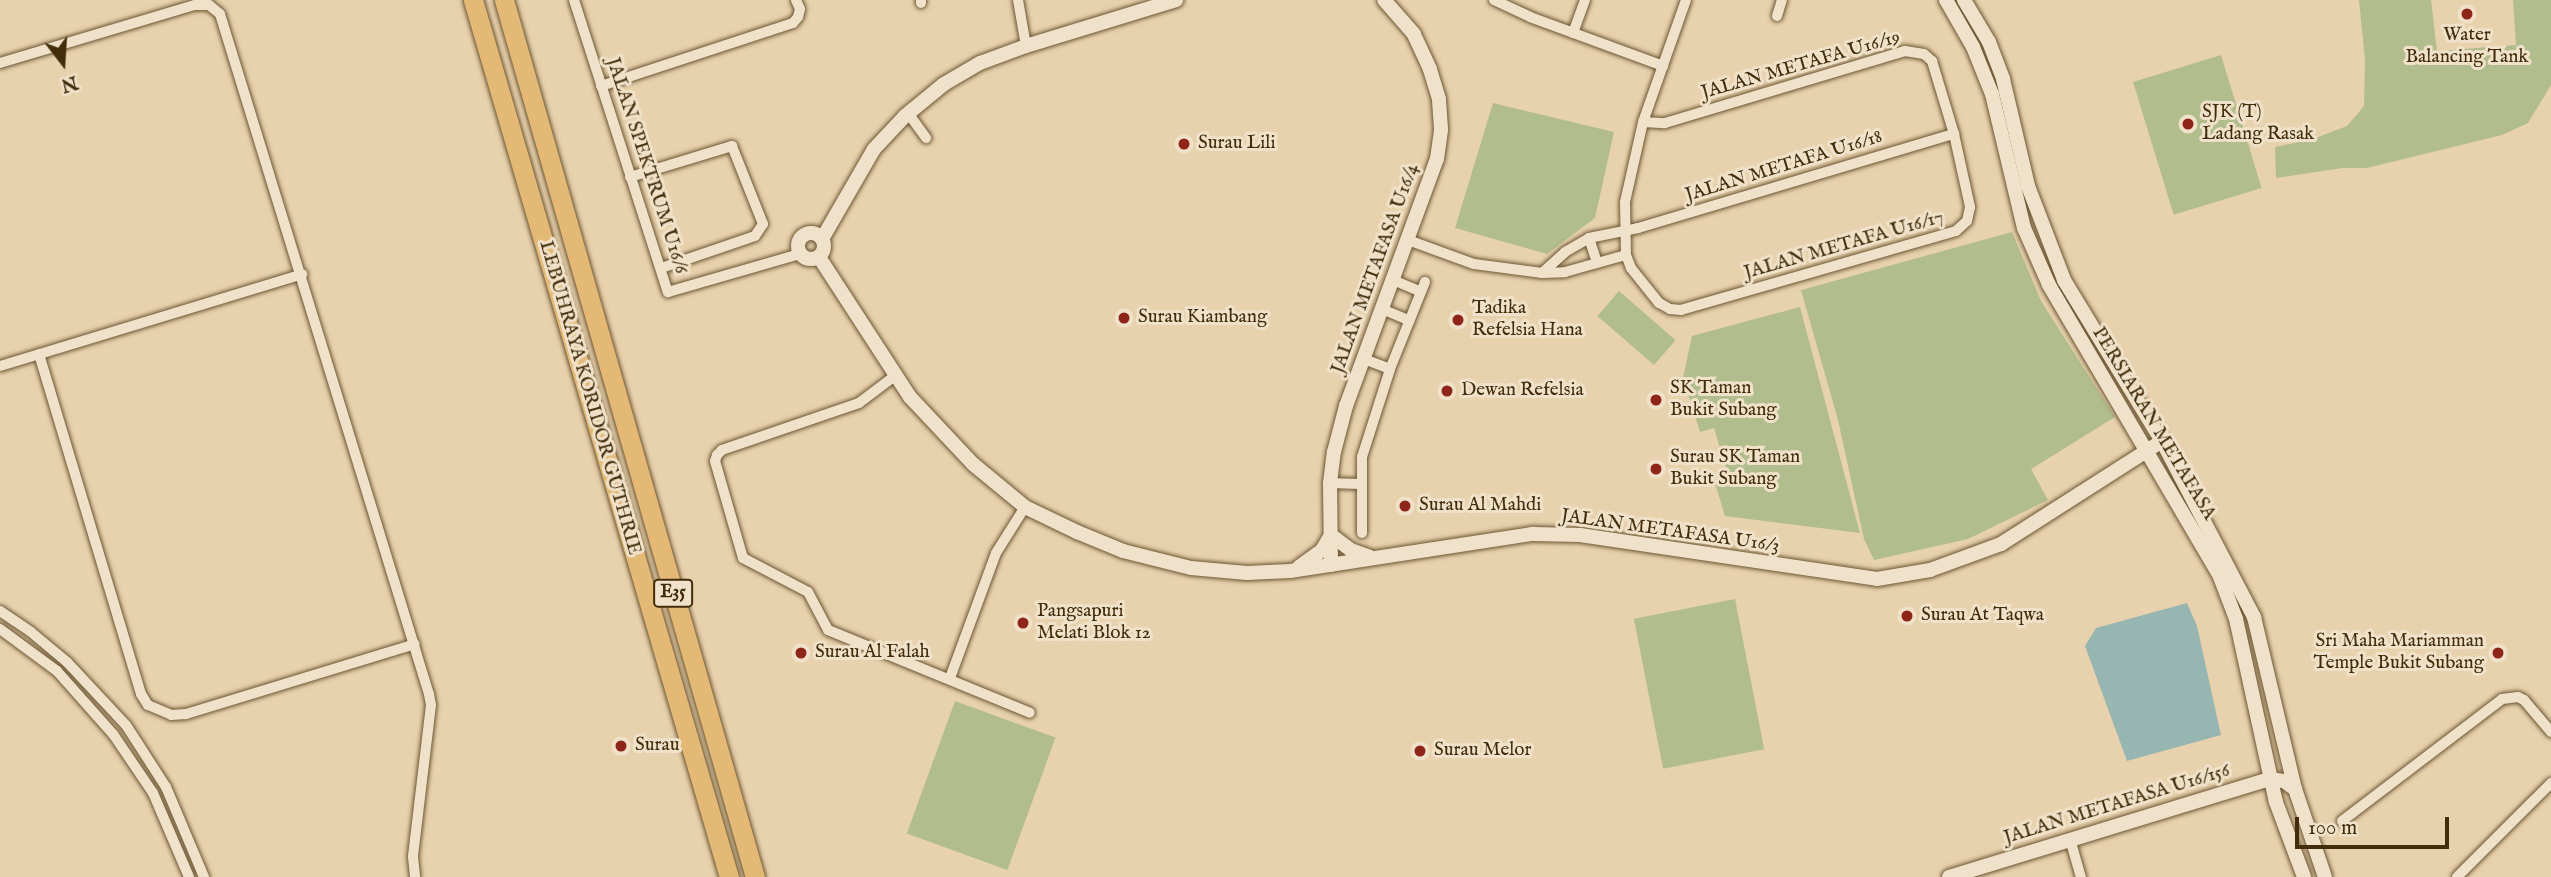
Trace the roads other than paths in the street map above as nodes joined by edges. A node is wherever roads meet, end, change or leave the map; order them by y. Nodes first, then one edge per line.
1 (473, 0) edge
2 (504, 0) edge
3 (573, 0) edge
4 (796, 0) edge
5 (1018, 0) edge
6 (1176, 0) edge
7 (1384, 0) edge
8 (1494, 0) edge
9 (1585, 0) edge
10 (1686, 0) edge
11 (1782, 0) edge
12 (1946, 0) edge
13 (1964, 0) edge
14 (1777, 16) dead end
15 (1573, 33) junction
16 (1026, 46) junction
17 (0, 63) edge
18 (1663, 66) junction
19 (601, 86) junction
20 (908, 113) junction
21 (1643, 122) junction
22 (1954, 134) junction
23 (926, 138) dead end
24 (630, 177) junction
25 (1624, 232) junction
26 (1589, 238) junction
27 (822, 239) junction
28 (1408, 240) junction
29 (800, 254) junction
30 (1626, 255) junction
31 (819, 257) junction
32 (1597, 263) junction
33 (661, 268) junction
34 (1542, 273) junction
35 (302, 274) junction
36 (1393, 280) junction
37 (1382, 309) junction
38 (1410, 321) junction
39 (39, 354) junction
40 (1364, 359) junction
41 (0, 366) edge
42 (1390, 369) junction
43 (896, 375) junction
44 (2162, 441) junction
45 (2145, 451) junction
46 (1330, 483) junction
47 (1359, 484) junction
48 (1025, 507) junction
49 (1362, 533) dead end
50 (1331, 536) junction
51 (1374, 558) junction
52 (1331, 565) junction
53 (1295, 570) junction
54 (0, 611) edge
55 (0, 629) edge
56 (415, 644) junction
57 (950, 678) junction
58 (1031, 713) dead end
59 (2551, 732) edge
60 (2288, 760) junction
61 (2270, 779) junction
62 (2551, 783) edge
63 (2295, 789) junction
64 (2342, 821) dead end
65 (2070, 839) junction
66 (189, 877) edge
67 (204, 877) edge
68 (415, 877) edge
69 (729, 877) edge
70 (755, 877) edge
71 (1949, 877) edge
72 (2081, 877) edge
73 (2304, 877) edge
74 (2325, 877) edge
75 (2457, 877) edge

1 - 69 highway, LEBUHRAYA KORIDOR GUTHRIE / E35
2 - 70 highway, LEBUHRAYA KORIDOR GUTHRIE / E35
3 - 19 street, JALAN SPEKTRUM U16/6
4 - 19 street
5 - 16 street
6 - 16 street
7 - 28 street, JALAN METAFASA U16/4
8 - 15 street
9 - 15 street
10 - 18 street
11 - 14 street
12 - 45 street, PERSIARAN METAFASA
13 - 44 street, PERSIARAN METAFASA
15 - 18 street
16 - 20 street
17 - 35 street
18 - 21 street
19 - 24 street, JALAN SPEKTRUM U16/6
20 - 23 street
20 - 27 street
21 - 22 street, JALAN METAFA U16/19
21 - 25 street
22 - 25 street, JALAN METAFA U16/18
22 - 30 street, JALAN METAFA U16/17
24 - 33 street, JALAN SPEKTRUM U16/6
24 - 33 street
25 - 26 street, JALAN METAFA U16/18
25 - 30 street
26 - 32 street
26 - 34 street
27 - 29 street
27 - 31 street
28 - 34 street
28 - 36 street, JALAN METAFASA U16/4
29 - 31 street
29 - 33 street, JALAN SPEKTRUM U16/6
30 - 32 street
31 - 43 street, JALAN METAFASA U16/3
32 - 34 street
35 - 39 street
35 - 56 street
36 - 37 street, JALAN METAFASA U16/4
36 - 38 street
37 - 38 street
37 - 40 street, JALAN METAFASA U16/4
38 - 42 street
39 - 41 street
39 - 56 street
40 - 42 street
40 - 46 street, JALAN METAFASA U16/4
42 - 47 street
43 - 48 street, JALAN METAFASA U16/3
43 - 57 street
44 - 45 street, JALAN METAFASA U16/3
44 - 60 street, PERSIARAN METAFASA
45 - 51 street, JALAN METAFASA U16/3
45 - 61 street, PERSIARAN METAFASA
46 - 47 street
46 - 50 street, JALAN METAFASA U16/4
47 - 49 street
48 - 53 street, JALAN METAFASA U16/3
48 - 57 street
50 - 51 street
50 - 52 street, JALAN METAFASA U16/4
50 - 53 street
51 - 52 street, JALAN METAFASA U16/3
52 - 53 street, JALAN METAFASA U16/3
54 - 67 street
55 - 66 street
56 - 68 street
57 - 58 street
59 - 64 street
60 - 61 street
60 - 63 street, PERSIARAN METAFASA
61 - 63 street
61 - 65 street, JALAN METAFASA U16/156
61 - 73 street, PERSIARAN METAFASA
62 - 75 street
63 - 74 street, PERSIARAN METAFASA
65 - 71 street, JALAN METAFASA U16/156
65 - 72 street

